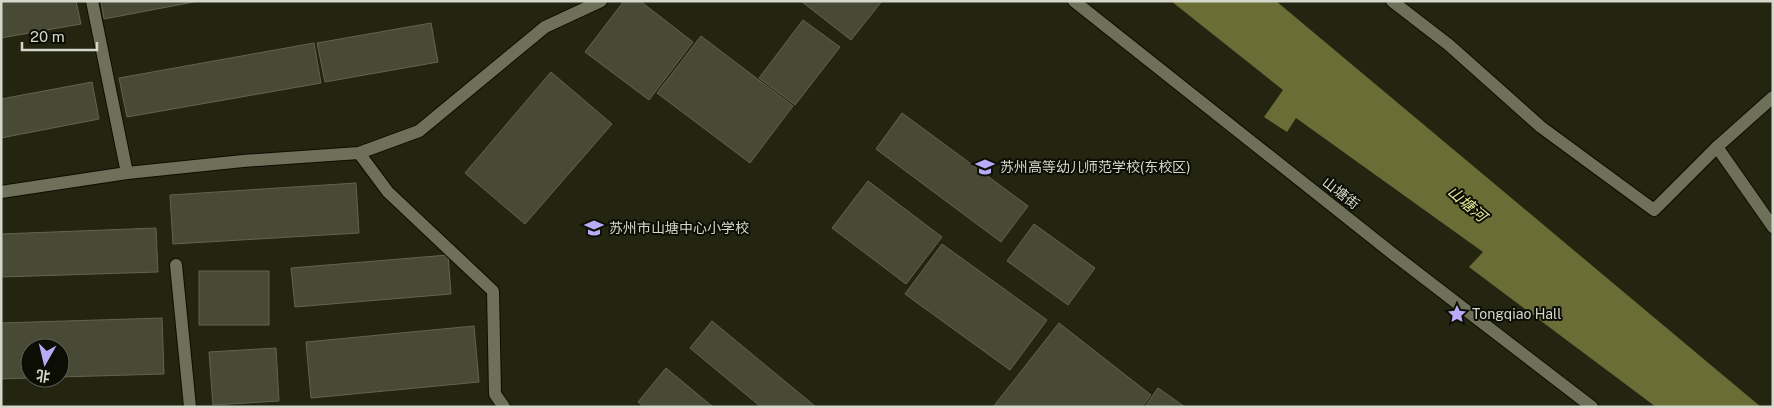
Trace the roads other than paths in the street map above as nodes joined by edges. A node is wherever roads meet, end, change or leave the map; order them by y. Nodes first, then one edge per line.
1 (92, 1) edge
2 (601, 1) edge
3 (1074, 1) edge
4 (1392, 1) edge
5 (1773, 97) edge
6 (1717, 147) junction
7 (359, 153) junction
8 (127, 173) junction
9 (1, 192) edge
10 (1773, 226) edge
11 (176, 265) dead end
12 (190, 407) edge
13 (504, 407) edge
14 (1592, 407) edge

1 - 8 street
2 - 7 street
3 - 14 street, 山塘街
4 - 6 street
5 - 6 street
6 - 10 street
7 - 8 street
7 - 13 street
8 - 9 street
11 - 12 street

